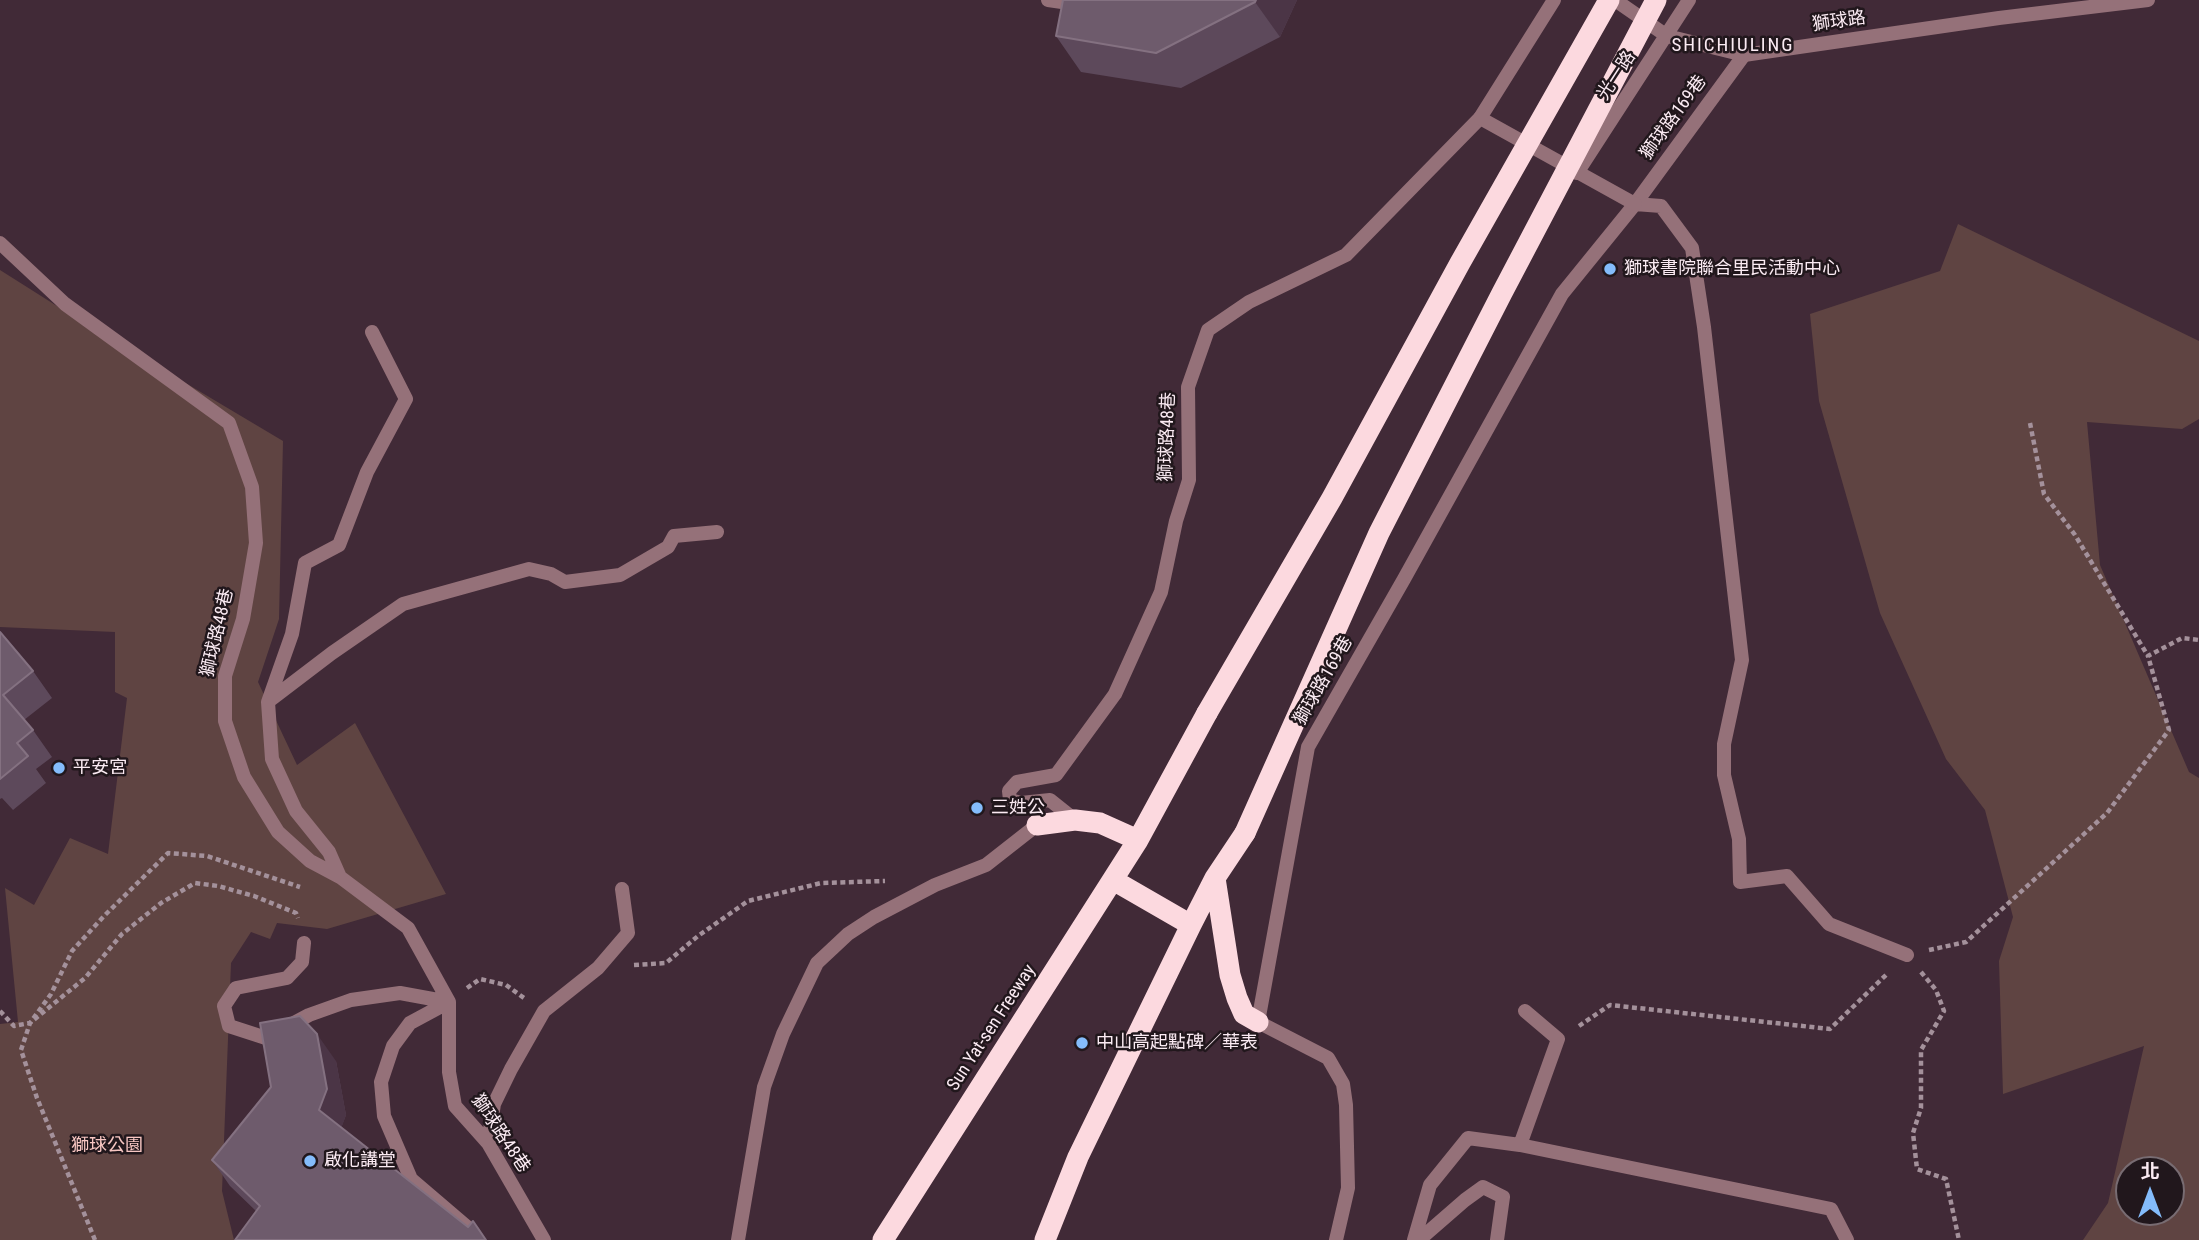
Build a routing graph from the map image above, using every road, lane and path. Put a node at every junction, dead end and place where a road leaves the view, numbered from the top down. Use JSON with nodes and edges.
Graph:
{"nodes":[{"id":1,"x":1048,"y":0,"type":"edge"},
{"id":2,"x":1100,"y":0,"type":"edge"},
{"id":3,"x":1553,"y":0,"type":"edge"},
{"id":4,"x":1609,"y":0,"type":"edge"},
{"id":5,"x":1615,"y":0,"type":"edge"},
{"id":6,"x":1656,"y":0,"type":"edge"},
{"id":7,"x":1689,"y":0,"type":"edge"},
{"id":8,"x":2148,"y":0,"type":"edge"},
{"id":9,"x":1667,"y":36,"type":"junction"},
{"id":10,"x":1744,"y":55,"type":"junction"},
{"id":11,"x":1480,"y":118,"type":"junction"},
{"id":12,"x":1577,"y":173,"type":"junction"},
{"id":13,"x":1635,"y":204,"type":"junction"},
{"id":14,"x":0,"y":243,"type":"edge"},
{"id":15,"x":372,"y":332,"type":"dead end"},
{"id":16,"x":2030,"y":424,"type":"dead end"},
{"id":17,"x":717,"y":532,"type":"dead end"},
{"id":18,"x":2199,"y":640,"type":"edge"},
{"id":19,"x":2148,"y":656,"type":"junction"},
{"id":20,"x":268,"y":702,"type":"junction"},
{"id":21,"x":1075,"y":820,"type":"junction"},
{"id":22,"x":1037,"y":825,"type":"joint"},
{"id":23,"x":1138,"y":840,"type":"junction"},
{"id":24,"x":340,"y":877,"type":"junction"},
{"id":25,"x":1215,"y":878,"type":"junction"},
{"id":26,"x":1112,"y":880,"type":"junction"},
{"id":27,"x":935,"y":885,"type":"junction"},
{"id":28,"x":308,"y":889,"type":"dead end"},
{"id":29,"x":622,"y":889,"type":"dead end"},
{"id":30,"x":1191,"y":925,"type":"junction"},
{"id":31,"x":304,"y":943,"type":"joint"},
{"id":32,"x":1907,"y":955,"type":"junction"},
{"id":33,"x":598,"y":968,"type":"junction"},
{"id":34,"x":449,"y":1002,"type":"junction"},
{"id":35,"x":0,"y":1011,"type":"edge"},
{"id":36,"x":544,"y":1011,"type":"junction"},
{"id":37,"x":1525,"y":1011,"type":"dead end"},
{"id":38,"x":1258,"y":1022,"type":"junction"},
{"id":39,"x":30,"y":1023,"type":"junction"},
{"id":40,"x":1558,"y":1039,"type":"junction"},
{"id":41,"x":488,"y":1143,"type":"junction"},
{"id":42,"x":1520,"y":1145,"type":"junction"},
{"id":43,"x":479,"y":1238,"type":"edge"},
{"id":44,"x":95,"y":1240,"type":"edge"},
{"id":45,"x":544,"y":1240,"type":"edge"},
{"id":46,"x":738,"y":1240,"type":"edge"},
{"id":47,"x":883,"y":1240,"type":"edge"},
{"id":48,"x":1045,"y":1240,"type":"edge"},
{"id":49,"x":1336,"y":1240,"type":"edge"},
{"id":50,"x":1417,"y":1240,"type":"edge"},
{"id":51,"x":1497,"y":1240,"type":"edge"},
{"id":52,"x":1847,"y":1240,"type":"edge"},
{"id":53,"x":1959,"y":1240,"type":"edge"}],
"edges":[{"from":1,"to":2,"type":"street"},
{"from":3,"to":11,"type":"street"},
{"from":4,"to":23,"type":"highway","name":"Sun Yat-sen Freeway","bridge":true},
{"from":5,"to":9,"type":"street"},
{"from":6,"to":25,"type":"highway","bridge":true},
{"from":7,"to":9,"type":"street","name":"光一路"},
{"from":8,"to":10,"type":"street","name":"獅球路"},
{"from":9,"to":10,"type":"street"},
{"from":9,"to":12,"type":"street","name":"光一路"},
{"from":10,"to":13,"type":"street","name":"獅球路169巷"},
{"from":11,"to":12,"type":"street"},
{"from":11,"to":21,"type":"street","name":"獅球路48巷"},
{"from":12,"to":13,"type":"street"},
{"from":13,"to":32,"type":"street"},
{"from":13,"to":38,"type":"street","name":"獅球路169巷"},
{"from":14,"to":24,"type":"street","name":"獅球路48巷"},
{"from":15,"to":20,"type":"street"},
{"from":16,"to":19,"type":"path"},
{"from":17,"to":20,"type":"street"},
{"from":18,"to":19,"type":"path"},
{"from":19,"to":32,"type":"path"},
{"from":20,"to":24,"type":"street"},
{"from":21,"to":22,"type":"highway"},
{"from":21,"to":23,"type":"highway"},
{"from":22,"to":27,"type":"street"},
{"from":23,"to":26,"type":"highway","name":"Sun Yat-sen Freeway"},
{"from":24,"to":34,"type":"street","name":"獅球路48巷"},
{"from":25,"to":30,"type":"highway"},
{"from":25,"to":38,"type":"highway"},
{"from":26,"to":30,"type":"highway"},
{"from":26,"to":47,"type":"highway","name":"Sun Yat-sen Freeway"},
{"from":27,"to":33,"type":"path"},
{"from":27,"to":46,"type":"street"},
{"from":28,"to":39,"type":"path"},
{"from":29,"to":33,"type":"street"},
{"from":30,"to":48,"type":"highway"},
{"from":31,"to":34,"type":"street"},
{"from":31,"to":39,"type":"path"},
{"from":32,"to":40,"type":"path"},
{"from":32,"to":53,"type":"path"},
{"from":33,"to":36,"type":"street"},
{"from":34,"to":36,"type":"path"},
{"from":34,"to":41,"type":"street","name":"獅球路48巷"},
{"from":34,"to":43,"type":"street"},
{"from":35,"to":39,"type":"path"},
{"from":36,"to":41,"type":"street"},
{"from":37,"to":40,"type":"street"},
{"from":38,"to":49,"type":"street"},
{"from":39,"to":44,"type":"path"},
{"from":40,"to":42,"type":"street"},
{"from":41,"to":45,"type":"street","name":"獅球路48巷"},
{"from":42,"to":50,"type":"street"},
{"from":42,"to":52,"type":"street"},
{"from":50,"to":51,"type":"street"}]}
